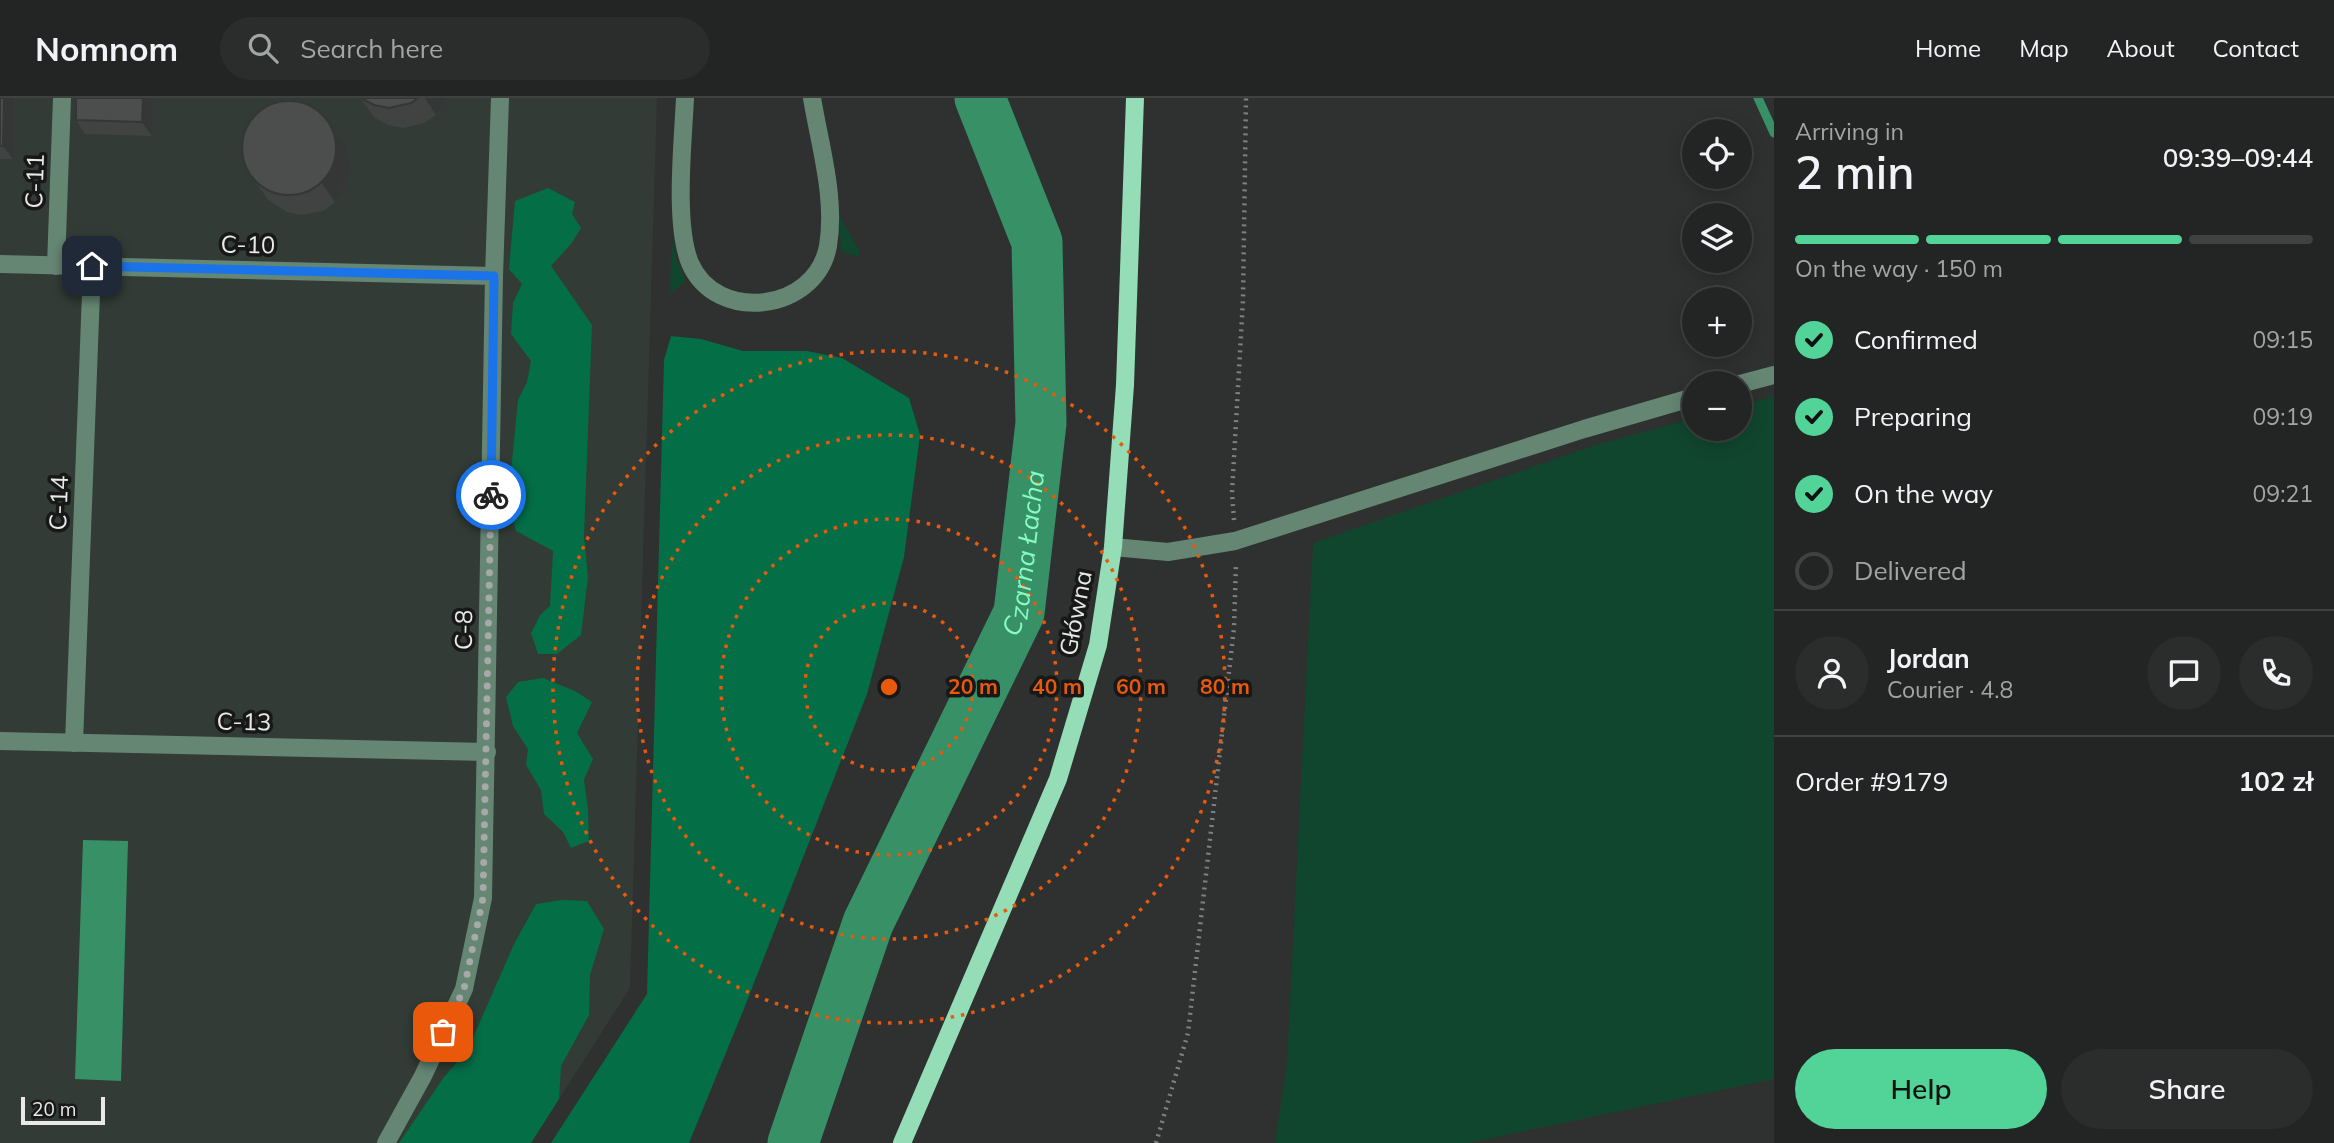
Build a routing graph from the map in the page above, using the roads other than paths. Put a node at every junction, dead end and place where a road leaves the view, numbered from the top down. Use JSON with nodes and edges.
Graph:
{"nodes":[{"id":1,"x":62,"y":98,"type":"edge"},
{"id":2,"x":500,"y":98,"type":"edge"},
{"id":3,"x":685,"y":98,"type":"edge"},
{"id":4,"x":812,"y":98,"type":"edge"},
{"id":5,"x":1135,"y":98,"type":"edge"},
{"id":6,"x":0,"y":264,"type":"edge"},
{"id":7,"x":57,"y":266,"type":"junction"},
{"id":8,"x":92,"y":266,"type":"junction"},
{"id":9,"x":494,"y":276,"type":"junction"},
{"id":10,"x":1774,"y":375,"type":"edge"},
{"id":11,"x":1752,"y":381,"type":"edge"},
{"id":12,"x":1682,"y":400,"type":"edge"},
{"id":13,"x":1114,"y":547,"type":"junction"},
{"id":14,"x":0,"y":741,"type":"edge"},
{"id":15,"x":74,"y":743,"type":"junction"},
{"id":16,"x":487,"y":752,"type":"junction"},
{"id":17,"x":386,"y":1143,"type":"edge"},
{"id":18,"x":902,"y":1143,"type":"edge"}],
"edges":[{"from":1,"to":7,"type":"lane","name":"C-11"},
{"from":2,"to":9,"type":"lane","name":"C-8"},
{"from":3,"to":4,"type":"lane"},
{"from":5,"to":13,"type":"main road","name":"Główna"},
{"from":6,"to":7,"type":"lane","name":"C-10"},
{"from":7,"to":8,"type":"lane","name":"C-10"},
{"from":8,"to":9,"type":"lane","name":"C-10"},
{"from":8,"to":15,"type":"lane","name":"C-14"},
{"from":9,"to":16,"type":"lane","name":"C-8"},
{"from":10,"to":11,"type":"lane"},
{"from":12,"to":13,"type":"lane"},
{"from":13,"to":18,"type":"main road","name":"Główna"},
{"from":14,"to":15,"type":"lane","name":"C-13"},
{"from":15,"to":16,"type":"lane","name":"C-13"},
{"from":16,"to":17,"type":"lane","name":"C-8"}]}
